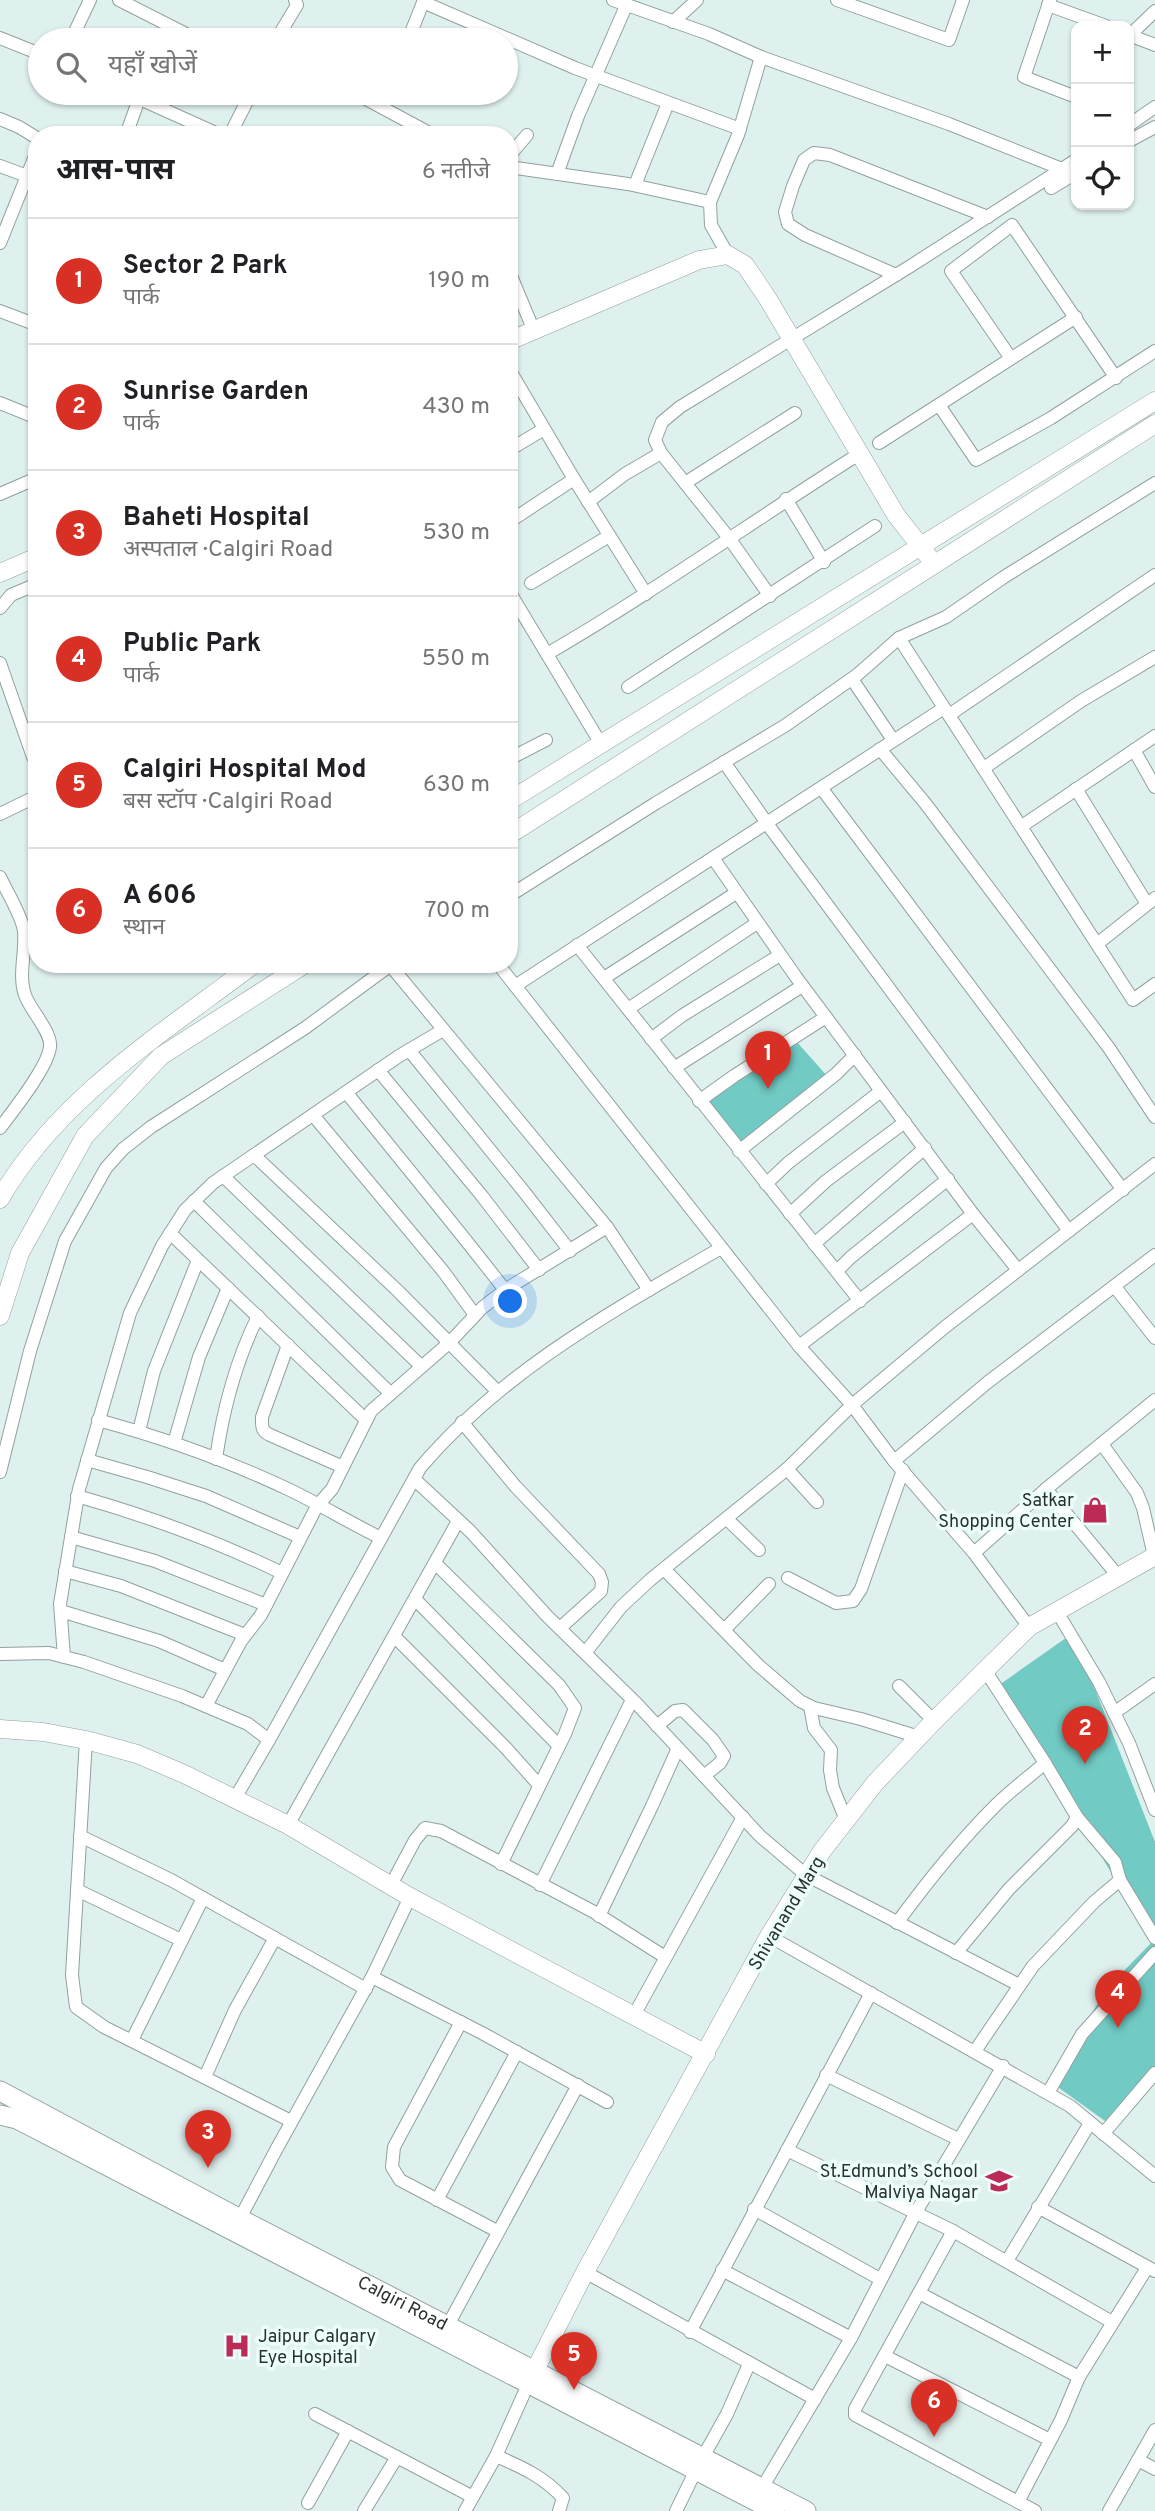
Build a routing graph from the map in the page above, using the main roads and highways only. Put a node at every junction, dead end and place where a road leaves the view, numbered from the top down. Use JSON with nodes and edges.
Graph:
{"nodes":[{"id":1,"x":0,"y":2091,"type":"edge"},
{"id":2,"x":0,"y":2115,"type":"edge"},
{"id":3,"x":237,"y":2225,"type":"junction"},
{"id":4,"x":532,"y":2377,"type":"junction"},
{"id":5,"x":750,"y":2499,"type":"edge"},
{"id":6,"x":775,"y":2511,"type":"edge"},
{"id":7,"x":806,"y":2511,"type":"edge"}],
"edges":[{"from":1,"to":3,"type":"main road","name":"Calgiri Road"},
{"from":2,"to":3,"type":"main road","name":"Calgiri Road"},
{"from":3,"to":4,"type":"main road","name":"Calgiri Road"},
{"from":3,"to":4,"type":"main road","name":"Calgiri Road"},
{"from":4,"to":5,"type":"main road","name":"Calgiri Road"},
{"from":5,"to":6,"type":"main road","name":"Calgiri Road"},
{"from":5,"to":7,"type":"main road","name":"Calgiri Road"}]}
